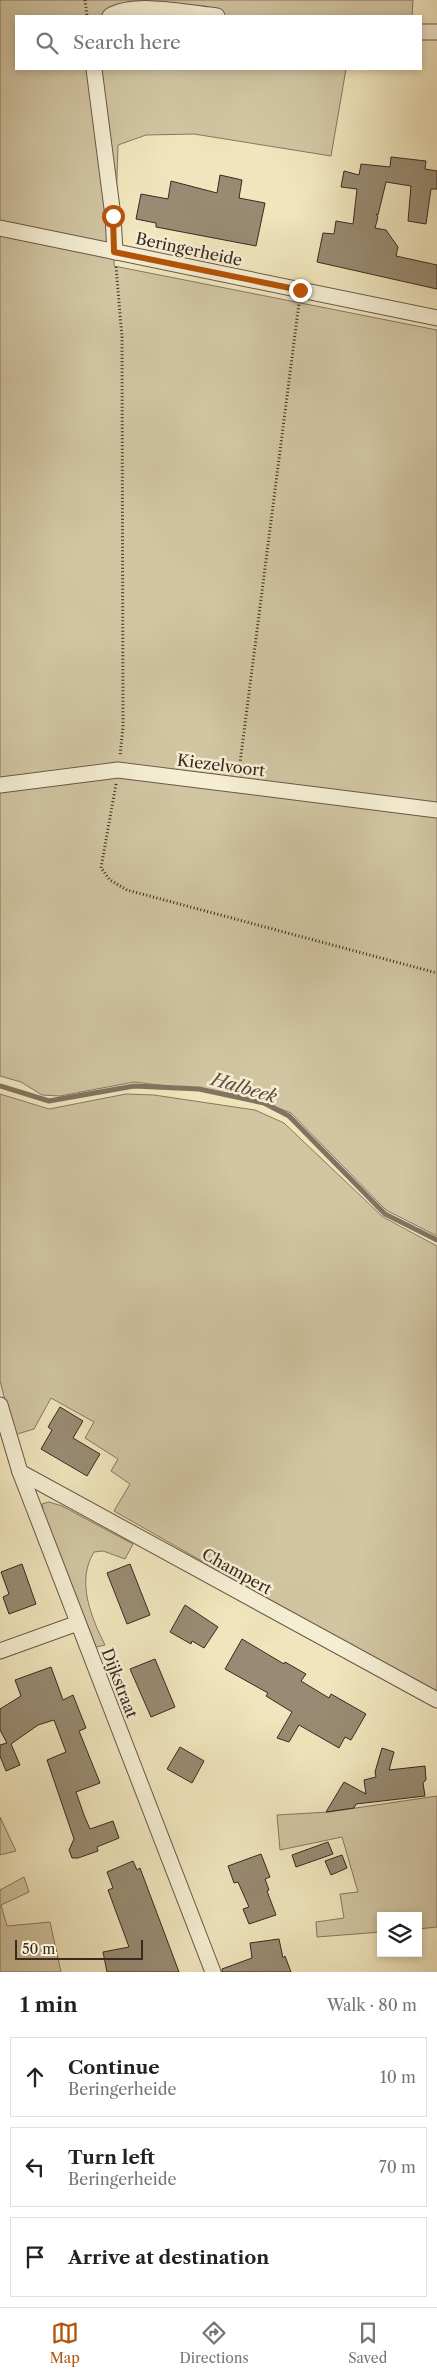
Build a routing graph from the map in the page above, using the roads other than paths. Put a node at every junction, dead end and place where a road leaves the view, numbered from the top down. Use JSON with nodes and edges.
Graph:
{"nodes":[{"id":1,"x":112,"y":15,"type":"edge"},
{"id":2,"x":207,"y":15,"type":"edge"},
{"id":3,"x":422,"y":32,"type":"edge"},
{"id":4,"x":437,"y":32,"type":"edge"},
{"id":5,"x":94,"y":70,"type":"edge"},
{"id":6,"x":0,"y":228,"type":"edge"},
{"id":7,"x":114,"y":252,"type":"junction"},
{"id":8,"x":437,"y":318,"type":"edge"},
{"id":9,"x":0,"y":785,"type":"edge"},
{"id":10,"x":437,"y":810,"type":"edge"},
{"id":11,"x":0,"y":1405,"type":"edge"},
{"id":12,"x":20,"y":1472,"type":"junction"},
{"id":13,"x":78,"y":1623,"type":"junction"},
{"id":14,"x":0,"y":1651,"type":"edge"},
{"id":15,"x":437,"y":1700,"type":"edge"},
{"id":16,"x":213,"y":1972,"type":"edge"}],
"edges":[{"from":1,"to":2,"type":"street"},
{"from":3,"to":4,"type":"street"},
{"from":5,"to":7,"type":"street","name":"Beringerheide"},
{"from":6,"to":7,"type":"street"},
{"from":7,"to":8,"type":"street","name":"Beringerheide"},
{"from":9,"to":10,"type":"street","name":"Kiezelvoort"},
{"from":11,"to":12,"type":"street","name":"Dijkstraat"},
{"from":12,"to":13,"type":"street","name":"Dijkstraat"},
{"from":12,"to":15,"type":"street","name":"Champert"},
{"from":13,"to":14,"type":"street"},
{"from":13,"to":16,"type":"street","name":"Dijkstraat"}]}
